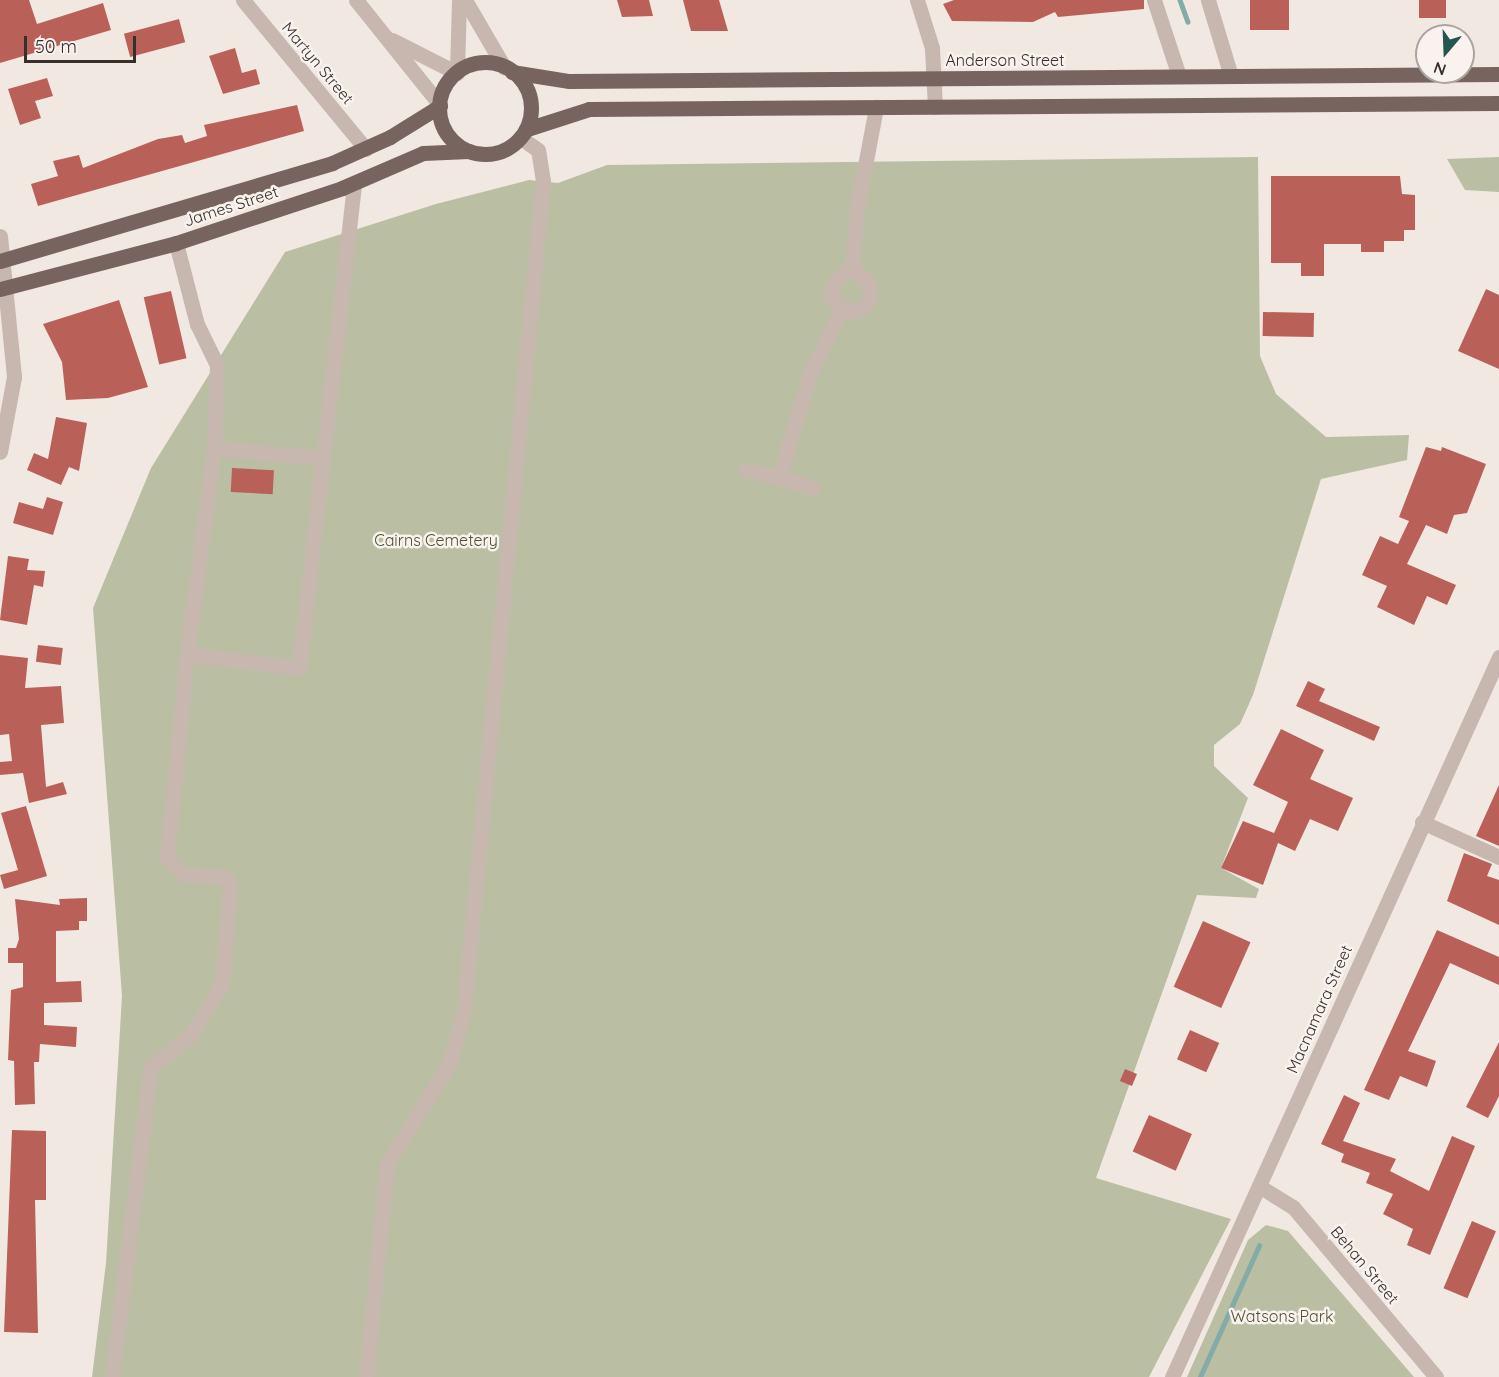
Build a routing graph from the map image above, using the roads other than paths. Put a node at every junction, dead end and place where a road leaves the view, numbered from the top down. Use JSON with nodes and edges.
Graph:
{"nodes":[{"id":1,"x":243,"y":0,"type":"edge"},
{"id":2,"x":356,"y":0,"type":"edge"},
{"id":3,"x":459,"y":0,"type":"edge"},
{"id":4,"x":465,"y":0,"type":"edge"},
{"id":5,"x":917,"y":0,"type":"edge"},
{"id":6,"x":1154,"y":0,"type":"edge"},
{"id":7,"x":1208,"y":0,"type":"edge"},
{"id":8,"x":385,"y":35,"type":"junction"},
{"id":9,"x":508,"y":69,"type":"junction"},
{"id":10,"x":457,"y":73,"type":"junction"},
{"id":11,"x":1499,"y":74,"type":"edge"},
{"id":12,"x":1179,"y":76,"type":"junction"},
{"id":13,"x":1231,"y":76,"type":"junction"},
{"id":14,"x":934,"y":78,"type":"junction"},
{"id":15,"x":1499,"y":103,"type":"edge"},
{"id":16,"x":440,"y":105,"type":"junction"},
{"id":17,"x":876,"y":107,"type":"junction"},
{"id":18,"x":935,"y":107,"type":"junction"},
{"id":19,"x":524,"y":133,"type":"junction"},
{"id":20,"x":366,"y":149,"type":"junction"},
{"id":21,"x":469,"y":151,"type":"junction"},
{"id":22,"x":354,"y":183,"type":"junction"},
{"id":23,"x":0,"y":236,"type":"edge"},
{"id":24,"x":176,"y":243,"type":"junction"},
{"id":25,"x":2,"y":260,"type":"edge"},
{"id":26,"x":852,"y":266,"type":"junction"},
{"id":27,"x":3,"y":288,"type":"edge"},
{"id":28,"x":842,"y":308,"type":"junction"},
{"id":29,"x":213,"y":448,"type":"junction"},
{"id":30,"x":0,"y":452,"type":"edge"},
{"id":31,"x":320,"y":458,"type":"junction"},
{"id":32,"x":745,"y":470,"type":"dead end"},
{"id":33,"x":779,"y":477,"type":"junction"},
{"id":34,"x":813,"y":488,"type":"dead end"},
{"id":35,"x":187,"y":654,"type":"junction"},
{"id":36,"x":1499,"y":657,"type":"edge"},
{"id":37,"x":1422,"y":822,"type":"junction"},
{"id":38,"x":1499,"y":857,"type":"edge"},
{"id":39,"x":1259,"y":1186,"type":"junction"},
{"id":40,"x":112,"y":1377,"type":"edge"},
{"id":41,"x":366,"y":1377,"type":"edge"},
{"id":42,"x":1172,"y":1377,"type":"edge"},
{"id":43,"x":1436,"y":1377,"type":"edge"}],
"edges":[{"from":1,"to":20,"type":"street","name":"Martyn Street"},
{"from":2,"to":8,"type":"street"},
{"from":3,"to":10,"type":"street"},
{"from":4,"to":9,"type":"street"},
{"from":5,"to":14,"type":"street"},
{"from":6,"to":12,"type":"street"},
{"from":7,"to":13,"type":"street"},
{"from":8,"to":10,"type":"street"},
{"from":8,"to":16,"type":"street"},
{"from":9,"to":10,"type":"main road"},
{"from":9,"to":14,"type":"main road","name":"Anderson Street"},
{"from":9,"to":19,"type":"main road"},
{"from":10,"to":16,"type":"main road"},
{"from":11,"to":13,"type":"main road","name":"Anderson Street"},
{"from":12,"to":13,"type":"main road","name":"Anderson Street"},
{"from":12,"to":14,"type":"main road","name":"Anderson Street"},
{"from":14,"to":18,"type":"street"},
{"from":15,"to":18,"type":"main road"},
{"from":16,"to":20,"type":"main road","name":"James Street"},
{"from":16,"to":21,"type":"main road"},
{"from":17,"to":18,"type":"main road"},
{"from":17,"to":19,"type":"main road"},
{"from":17,"to":26,"type":"street"},
{"from":19,"to":21,"type":"main road"},
{"from":19,"to":41,"type":"street"},
{"from":20,"to":25,"type":"main road","name":"James Street"},
{"from":21,"to":22,"type":"main road","name":"James Street"},
{"from":22,"to":24,"type":"main road","name":"James Street"},
{"from":22,"to":31,"type":"street"},
{"from":23,"to":25,"type":"street"},
{"from":24,"to":27,"type":"main road","name":"James Street"},
{"from":24,"to":29,"type":"street"},
{"from":25,"to":27,"type":"street"},
{"from":26,"to":28,"type":"street"},
{"from":26,"to":28,"type":"street"},
{"from":27,"to":30,"type":"street"},
{"from":28,"to":33,"type":"street"},
{"from":29,"to":31,"type":"street"},
{"from":29,"to":35,"type":"street"},
{"from":31,"to":35,"type":"street"},
{"from":32,"to":33,"type":"street"},
{"from":33,"to":34,"type":"street"},
{"from":35,"to":40,"type":"street"},
{"from":36,"to":37,"type":"street","name":"Macnamara Street"},
{"from":37,"to":38,"type":"street"},
{"from":37,"to":39,"type":"street","name":"Macnamara Street"},
{"from":39,"to":42,"type":"street","name":"Macnamara Street"},
{"from":39,"to":43,"type":"street","name":"Behan Street"}]}
